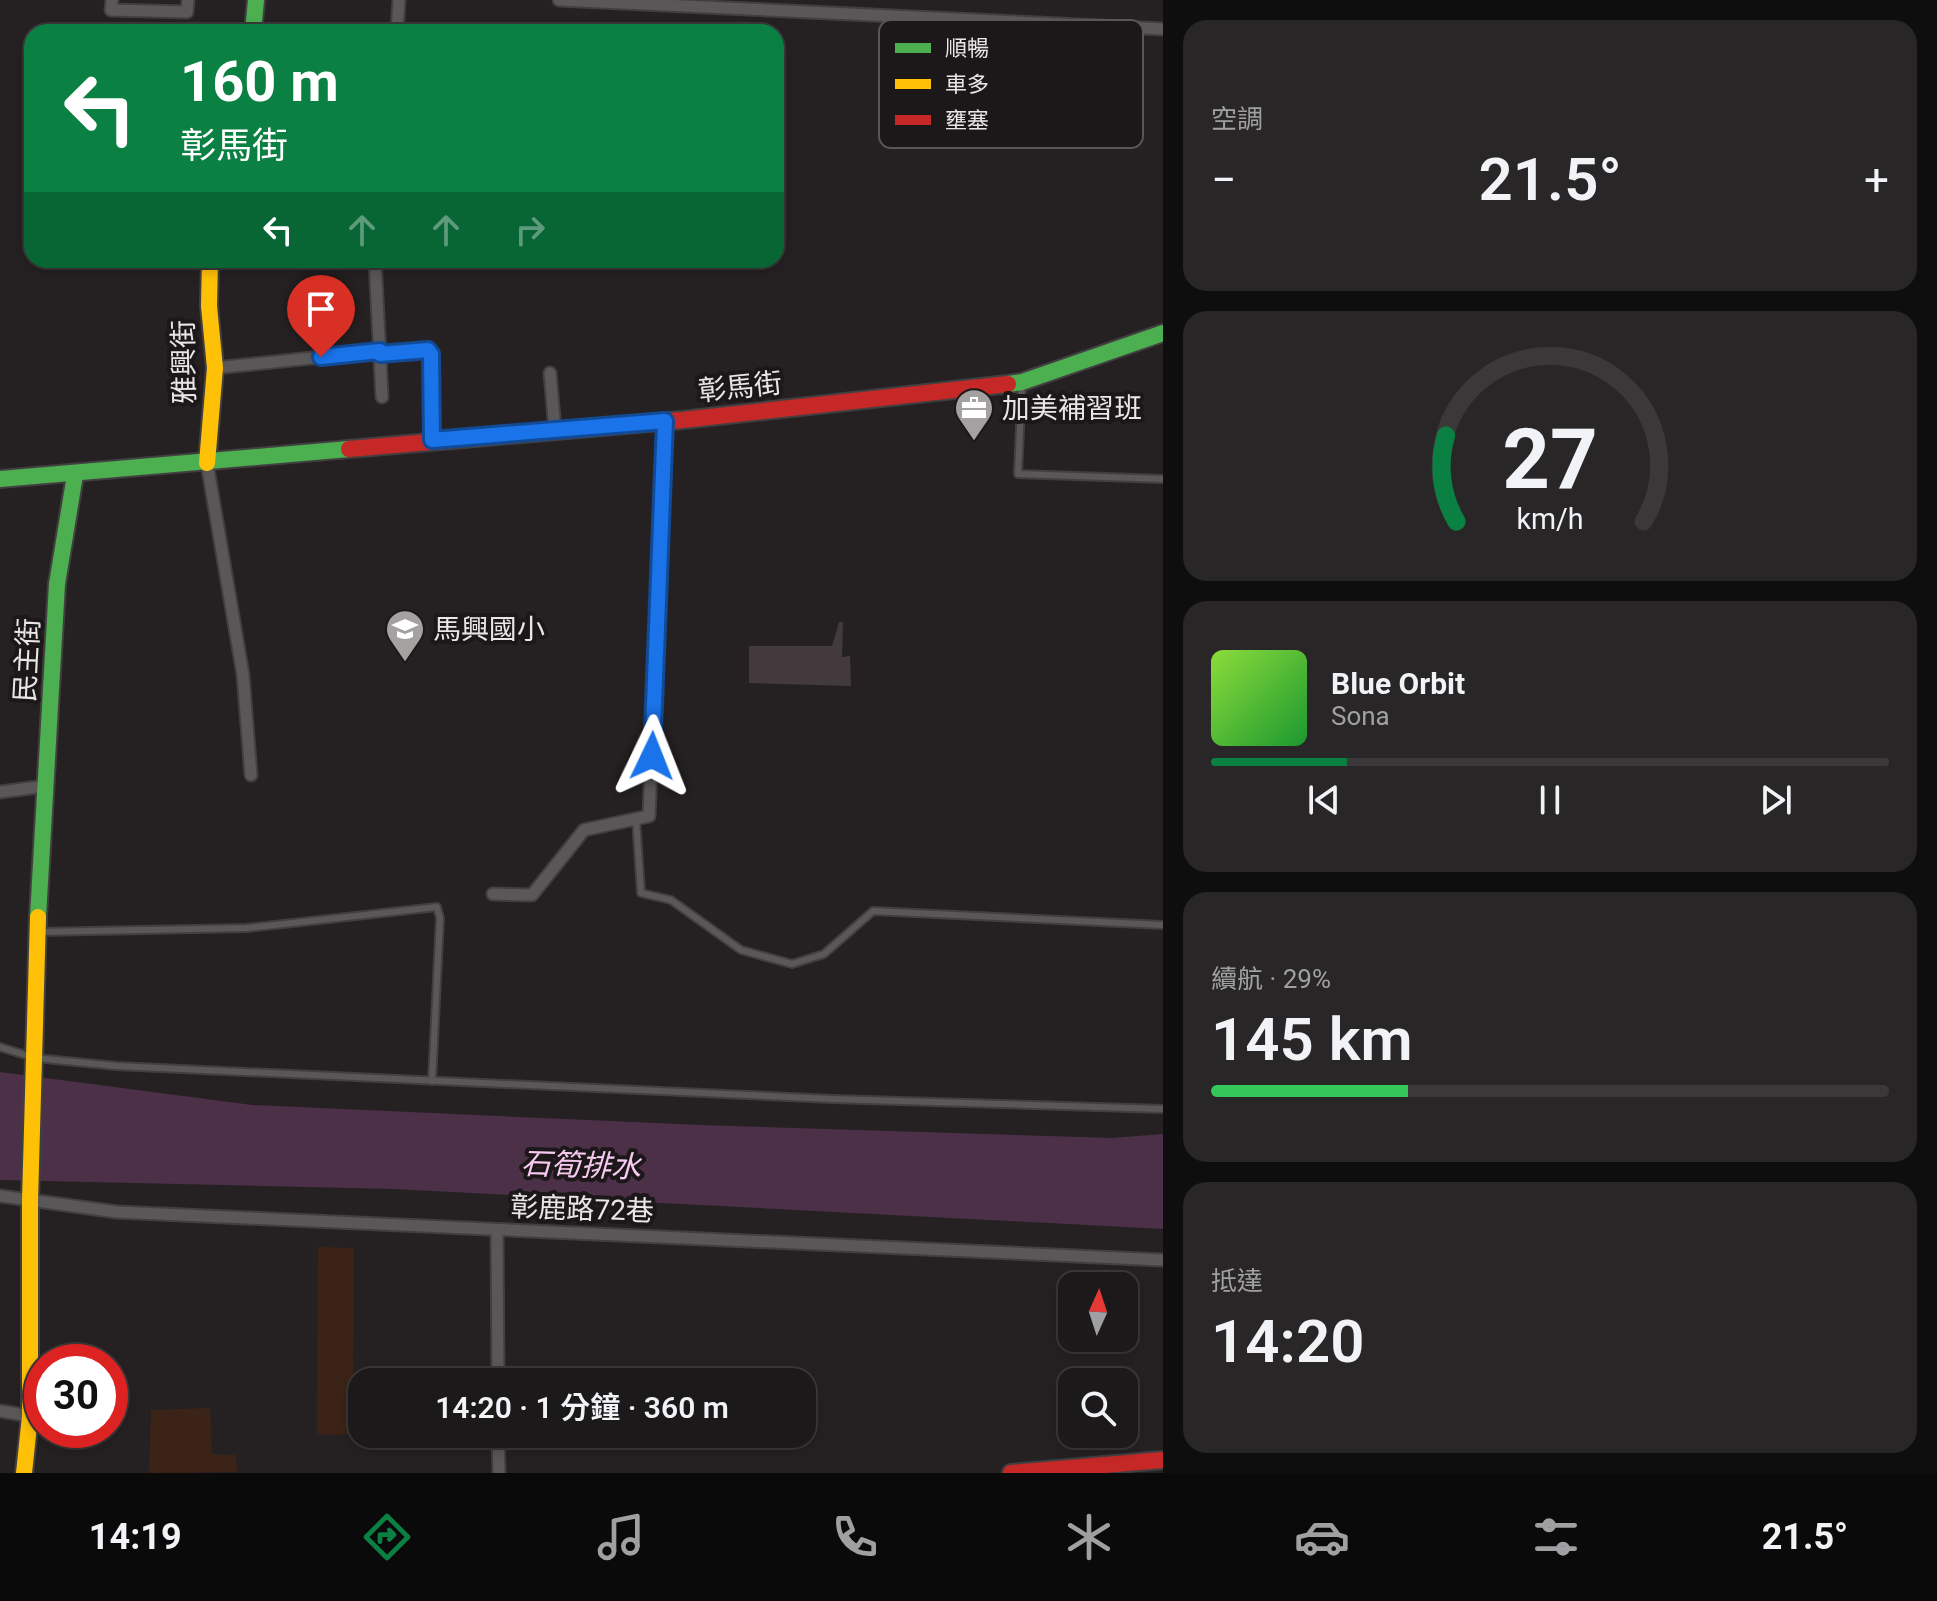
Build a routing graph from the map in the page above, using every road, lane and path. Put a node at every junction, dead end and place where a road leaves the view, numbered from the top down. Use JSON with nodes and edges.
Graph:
{"nodes":[{"id":1,"x":112,"y":0,"type":"edge"},
{"id":2,"x":188,"y":0,"type":"edge"},
{"id":3,"x":256,"y":0,"type":"edge"},
{"id":4,"x":399,"y":0,"type":"edge"},
{"id":5,"x":559,"y":0,"type":"edge"},
{"id":6,"x":976,"y":20,"type":"edge"},
{"id":7,"x":254,"y":24,"type":"edge"},
{"id":8,"x":398,"y":24,"type":"edge"},
{"id":9,"x":1143,"y":28,"type":"edge"},
{"id":10,"x":1163,"y":29,"type":"edge"},
{"id":11,"x":210,"y":268,"type":"edge"},
{"id":12,"x":375,"y":268,"type":"edge"},
{"id":13,"x":1163,"y":333,"type":"edge"},
{"id":14,"x":380,"y":352,"type":"junction"},
{"id":15,"x":215,"y":368,"type":"junction"},
{"id":16,"x":550,"y":373,"type":"dead end"},
{"id":17,"x":1022,"y":382,"type":"junction"},
{"id":18,"x":382,"y":397,"type":"dead end"},
{"id":19,"x":665,"y":421,"type":"junction"},
{"id":20,"x":555,"y":430,"type":"junction"},
{"id":21,"x":432,"y":440,"type":"junction"},
{"id":22,"x":207,"y":463,"type":"junction"},
{"id":23,"x":75,"y":475,"type":"junction"},
{"id":24,"x":0,"y":479,"type":"edge"},
{"id":25,"x":1163,"y":479,"type":"edge"},
{"id":26,"x":251,"y":775,"type":"dead end"},
{"id":27,"x":46,"y":786,"type":"junction"},
{"id":28,"x":0,"y":792,"type":"edge"},
{"id":29,"x":636,"y":819,"type":"junction"},
{"id":30,"x":493,"y":894,"type":"dead end"},
{"id":31,"x":1163,"y":925,"type":"edge"},
{"id":32,"x":37,"y":932,"type":"junction"},
{"id":33,"x":0,"y":1047,"type":"edge"},
{"id":34,"x":35,"y":1058,"type":"junction"},
{"id":35,"x":432,"y":1081,"type":"junction"},
{"id":36,"x":1163,"y":1109,"type":"edge"},
{"id":37,"x":0,"y":1196,"type":"edge"},
{"id":38,"x":30,"y":1201,"type":"junction"},
{"id":39,"x":497,"y":1230,"type":"junction"},
{"id":40,"x":1163,"y":1260,"type":"edge"},
{"id":41,"x":30,"y":1344,"type":"edge"},
{"id":42,"x":498,"y":1368,"type":"edge"},
{"id":43,"x":0,"y":1411,"type":"edge"},
{"id":44,"x":24,"y":1415,"type":"edge"},
{"id":45,"x":27,"y":1448,"type":"edge"},
{"id":46,"x":498,"y":1448,"type":"edge"},
{"id":47,"x":1163,"y":1460,"type":"edge"},
{"id":48,"x":24,"y":1473,"type":"edge"},
{"id":49,"x":499,"y":1473,"type":"edge"},
{"id":50,"x":1011,"y":1473,"type":"edge"}],
"edges":[{"from":1,"to":2,"type":"street"},
{"from":3,"to":7,"type":"street"},
{"from":4,"to":8,"type":"street"},
{"from":5,"to":6,"type":"street"},
{"from":9,"to":10,"type":"street"},
{"from":11,"to":15,"type":"street","name":"雅興街"},
{"from":12,"to":14,"type":"street"},
{"from":13,"to":17,"type":"street","name":"彰馬街"},
{"from":14,"to":15,"type":"street"},
{"from":14,"to":18,"type":"street"},
{"from":14,"to":21,"type":"street"},
{"from":15,"to":22,"type":"street","name":"雅興街"},
{"from":16,"to":20,"type":"street"},
{"from":17,"to":19,"type":"street","name":"彰馬街"},
{"from":17,"to":25,"type":"lane"},
{"from":19,"to":20,"type":"street","name":"彰馬街"},
{"from":19,"to":29,"type":"street"},
{"from":20,"to":21,"type":"street","name":"彰馬街"},
{"from":21,"to":22,"type":"street","name":"彰馬街"},
{"from":22,"to":23,"type":"street","name":"彰馬街"},
{"from":22,"to":26,"type":"street"},
{"from":23,"to":24,"type":"street","name":"彰馬街"},
{"from":23,"to":27,"type":"street","name":"民主街"},
{"from":27,"to":28,"type":"street"},
{"from":27,"to":32,"type":"street","name":"民主街"},
{"from":29,"to":30,"type":"street"},
{"from":29,"to":31,"type":"lane"},
{"from":32,"to":34,"type":"street","name":"民主街"},
{"from":32,"to":35,"type":"lane"},
{"from":33,"to":34,"type":"lane"},
{"from":34,"to":35,"type":"lane"},
{"from":34,"to":38,"type":"street","name":"民主街"},
{"from":35,"to":36,"type":"lane"},
{"from":37,"to":38,"type":"street","name":"彰鹿路72巷"},
{"from":38,"to":39,"type":"street","name":"彰鹿路72巷"},
{"from":38,"to":41,"type":"street","name":"民主街"},
{"from":39,"to":40,"type":"street","name":"彰鹿路72巷"},
{"from":39,"to":42,"type":"street"},
{"from":43,"to":44,"type":"street"},
{"from":45,"to":48,"type":"street","name":"民主街"},
{"from":46,"to":49,"type":"street"},
{"from":47,"to":50,"type":"street"}]}
